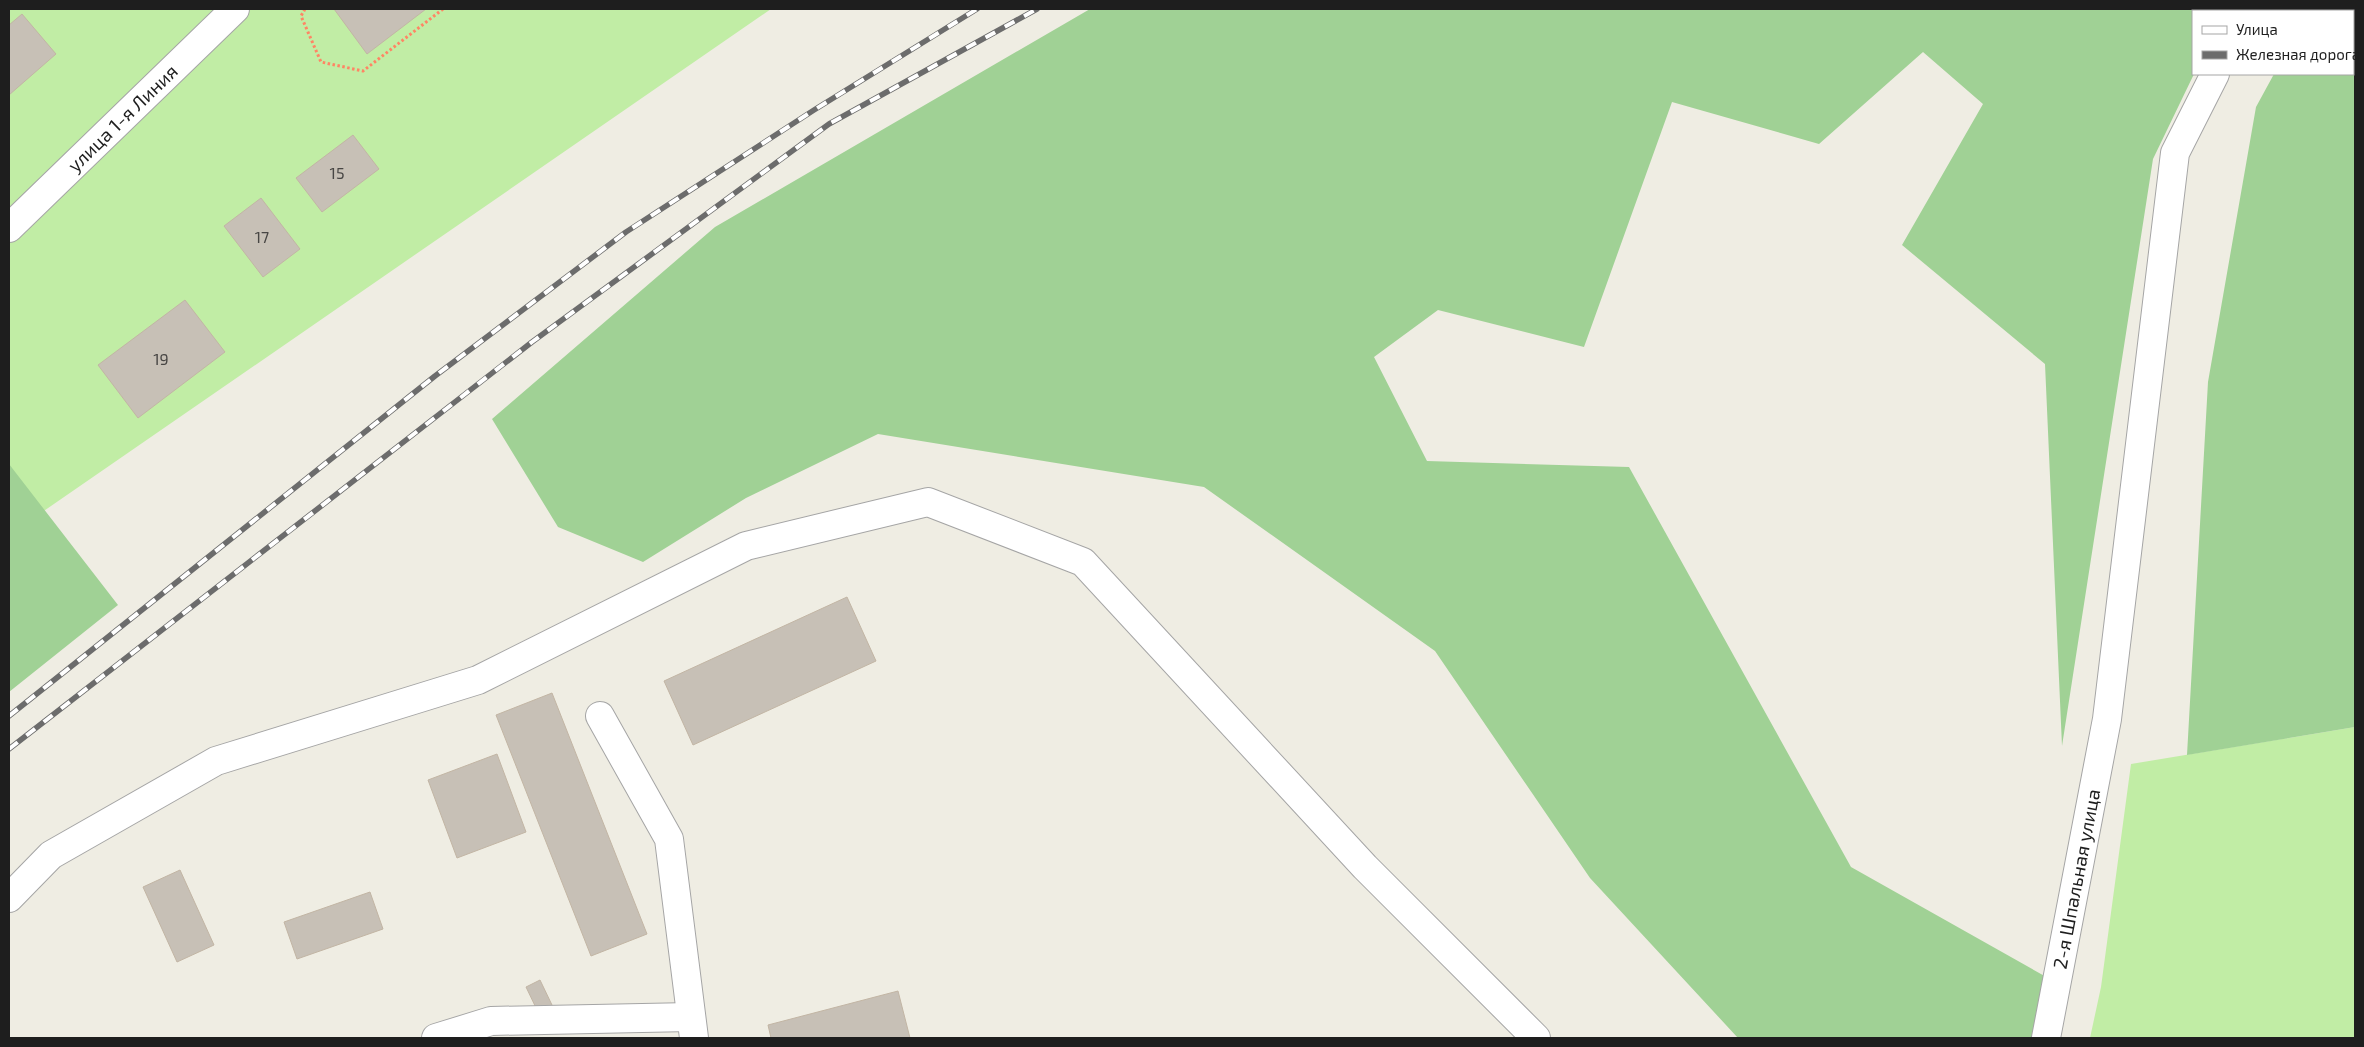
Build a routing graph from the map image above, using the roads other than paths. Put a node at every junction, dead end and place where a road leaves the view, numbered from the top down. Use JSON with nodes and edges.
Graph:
{"nodes":[{"id":1,"x":234,"y":9,"type":"edge"},
{"id":2,"x":2214,"y":75,"type":"edge"},
{"id":3,"x":9,"y":228,"type":"edge"},
{"id":4,"x":600,"y":716,"type":"dead end"},
{"id":5,"x":9,"y":898,"type":"edge"},
{"id":6,"x":692,"y":1028,"type":"edge"},
{"id":7,"x":436,"y":1038,"type":"edge"},
{"id":8,"x":1536,"y":1038,"type":"edge"},
{"id":9,"x":2046,"y":1038,"type":"edge"}],
"edges":[{"from":1,"to":3,"type":"street","name":"улица 1-я Линия"},
{"from":2,"to":9,"type":"street","name":"2-я Шпальная улица"},
{"from":4,"to":6,"type":"street"},
{"from":5,"to":8,"type":"street"},
{"from":6,"to":7,"type":"street"}]}
